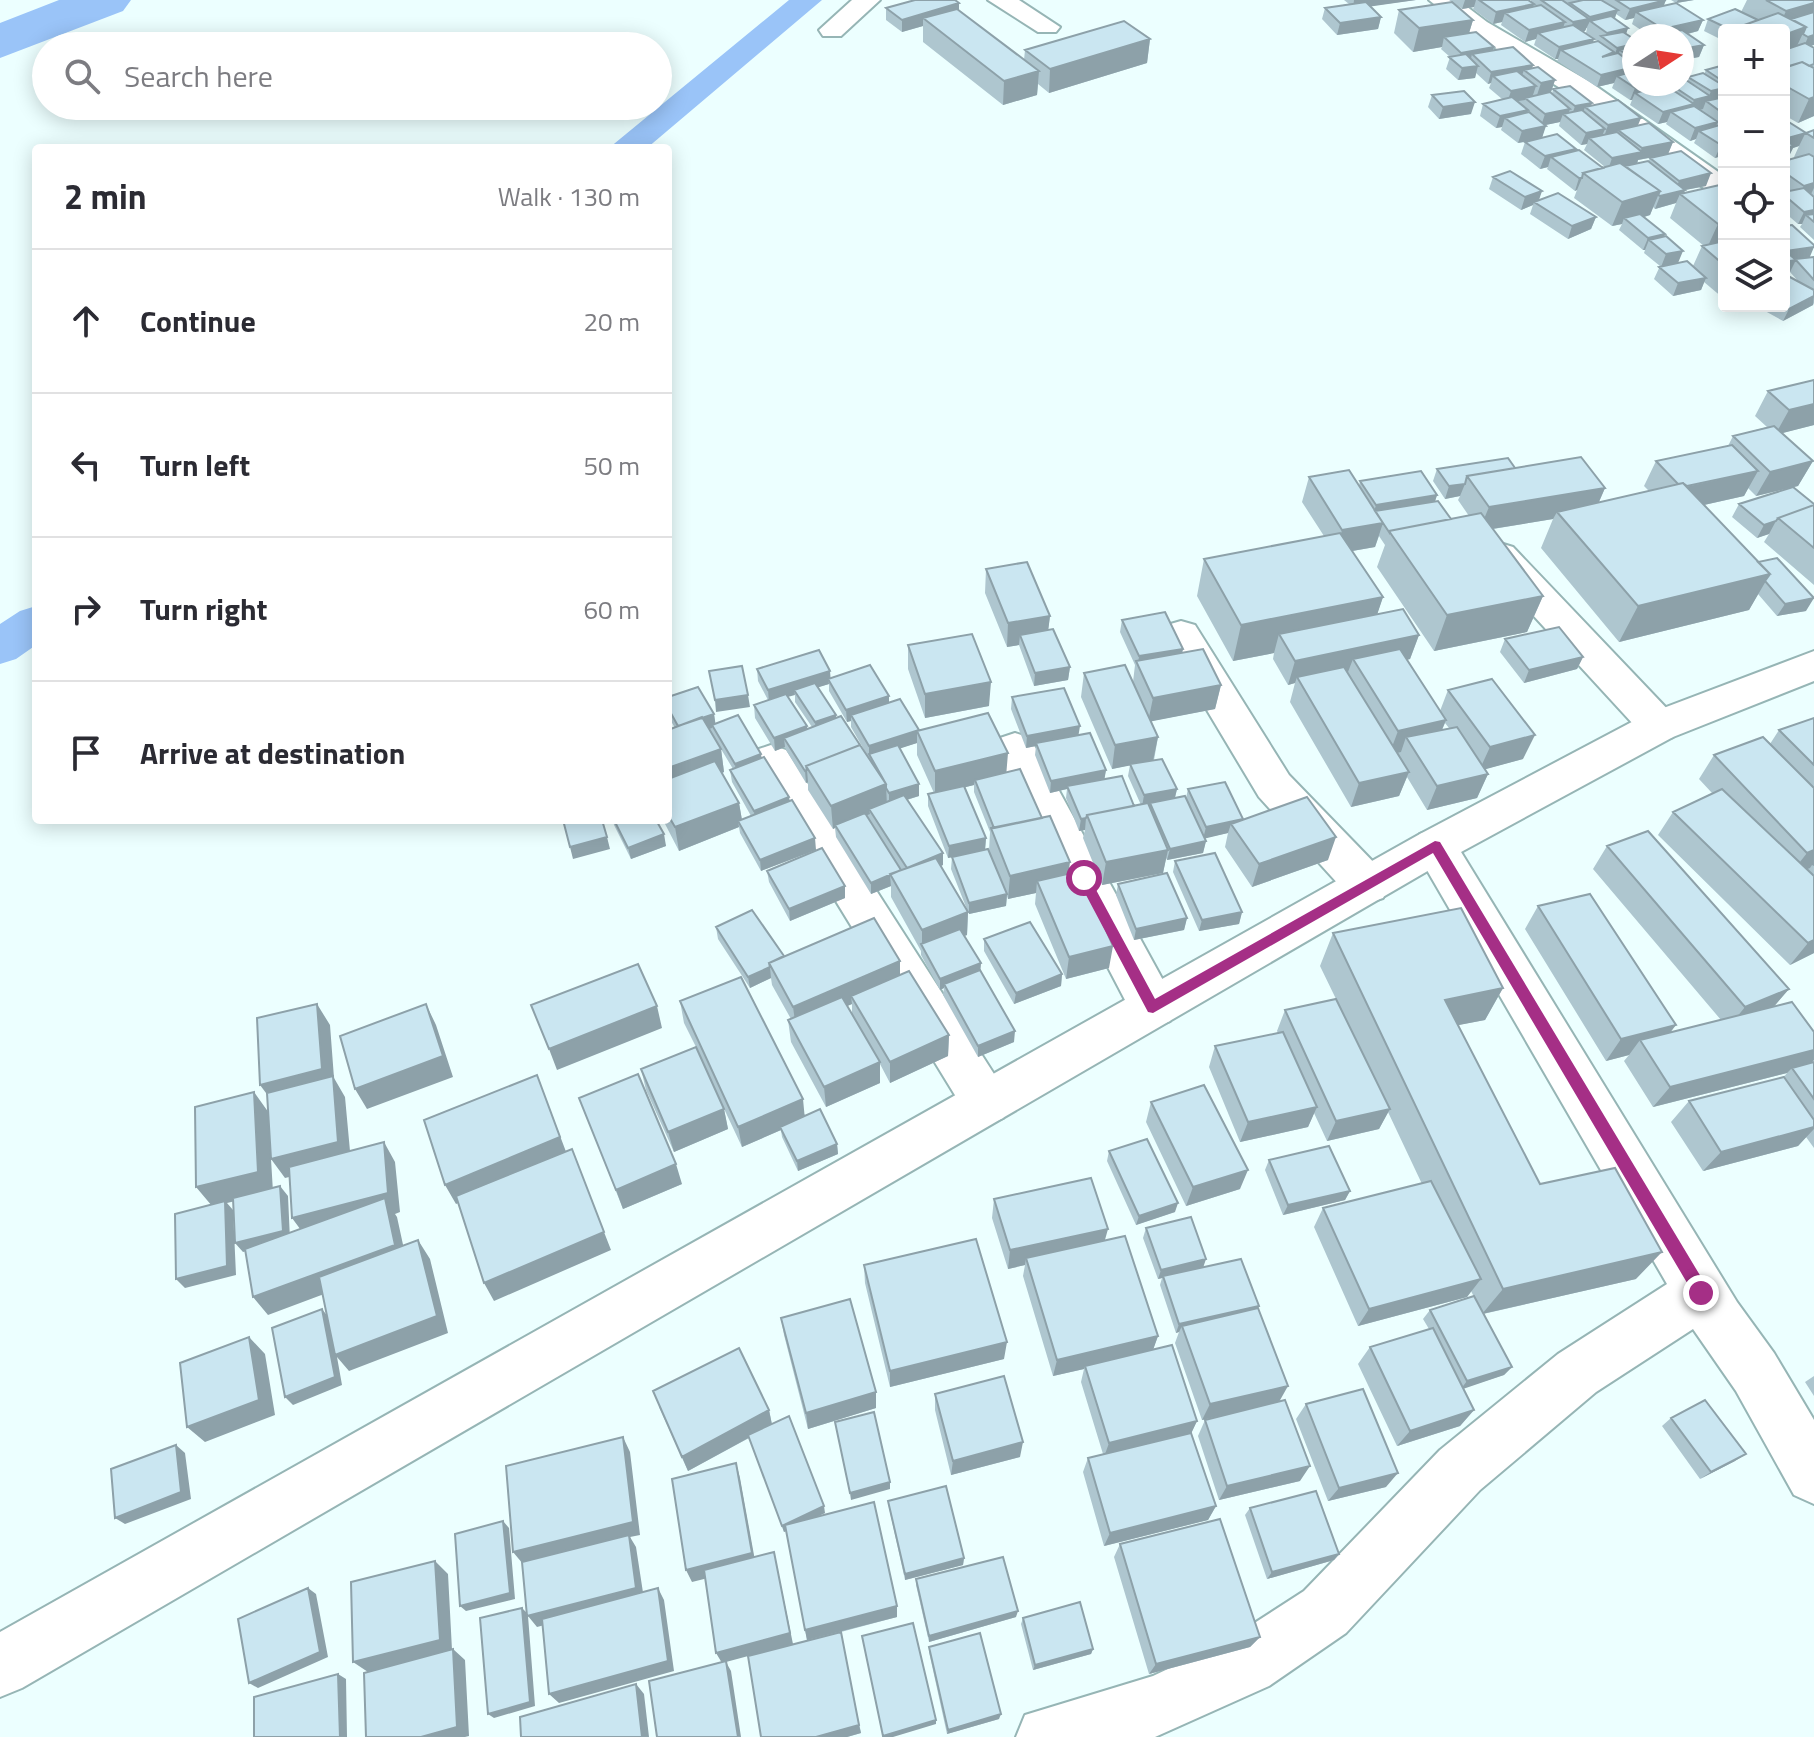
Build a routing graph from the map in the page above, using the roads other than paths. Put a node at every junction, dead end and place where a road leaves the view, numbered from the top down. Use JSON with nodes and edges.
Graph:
{"nodes":[{"id":1,"x":867,"y":0,"type":"edge"},
{"id":2,"x":1001,"y":0,"type":"edge"},
{"id":3,"x":1442,"y":0,"type":"edge"},
{"id":4,"x":1047,"y":27,"type":"dead end"},
{"id":5,"x":832,"y":30,"type":"dead end"},
{"id":6,"x":1718,"y":185,"type":"edge"},
{"id":7,"x":1485,"y":540,"type":"edge"},
{"id":8,"x":1181,"y":635,"type":"dead end"},
{"id":9,"x":1814,"y":665,"type":"edge"},
{"id":10,"x":1659,"y":726,"type":"junction"},
{"id":11,"x":1015,"y":749,"type":"dead end"},
{"id":12,"x":771,"y":761,"type":"edge"},
{"id":13,"x":1435,"y":846,"type":"junction"},
{"id":14,"x":1367,"y":885,"type":"junction"},
{"id":15,"x":1153,"y":1007,"type":"junction"},
{"id":16,"x":986,"y":1103,"type":"junction"},
{"id":17,"x":1710,"y":1307,"type":"junction"},
{"id":18,"x":1814,"y":1475,"type":"edge"},
{"id":19,"x":0,"y":1666,"type":"edge"},
{"id":20,"x":1047,"y":1737,"type":"edge"}],
"edges":[{"from":1,"to":5,"type":"street"},
{"from":2,"to":4,"type":"street"},
{"from":3,"to":6,"type":"street"},
{"from":7,"to":10,"type":"street"},
{"from":8,"to":14,"type":"street"},
{"from":9,"to":10,"type":"street"},
{"from":10,"to":13,"type":"street"},
{"from":11,"to":15,"type":"street"},
{"from":12,"to":16,"type":"street"},
{"from":13,"to":14,"type":"street"},
{"from":13,"to":17,"type":"street"},
{"from":14,"to":15,"type":"street"},
{"from":15,"to":16,"type":"street"},
{"from":16,"to":19,"type":"street"},
{"from":17,"to":18,"type":"street"},
{"from":17,"to":20,"type":"street"}]}
